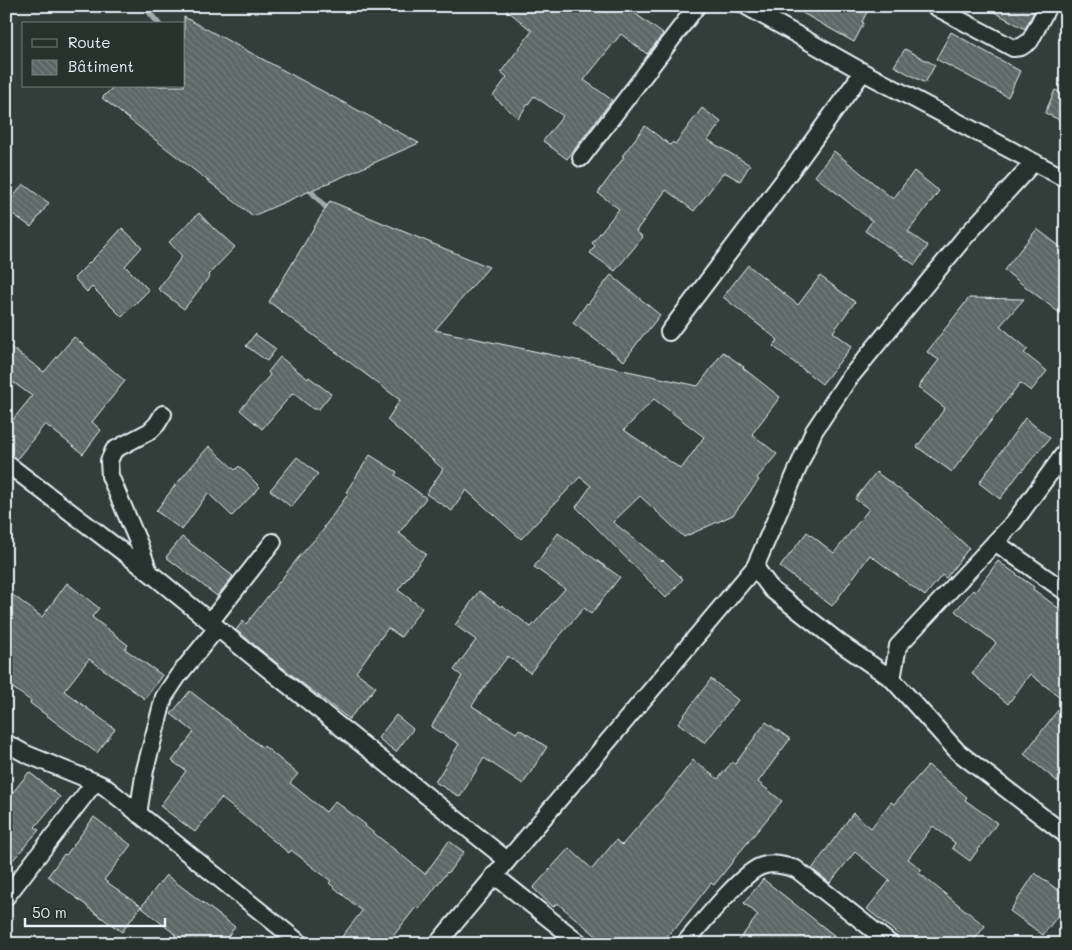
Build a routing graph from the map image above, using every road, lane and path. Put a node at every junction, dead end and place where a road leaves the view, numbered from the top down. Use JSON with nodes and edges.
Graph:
{"nodes":[{"id":1,"x":697,"y":6,"type":"edge"},
{"id":2,"x":746,"y":6,"type":"edge"},
{"id":3,"x":934,"y":6,"type":"edge"},
{"id":4,"x":1048,"y":6,"type":"edge"},
{"id":5,"x":863,"y":72,"type":"junction"},
{"id":6,"x":581,"y":158,"type":"dead end"},
{"id":7,"x":1034,"y":162,"type":"junction"},
{"id":8,"x":1066,"y":178,"type":"edge"},
{"id":9,"x":669,"y":332,"type":"dead end"},
{"id":10,"x":163,"y":414,"type":"dead end"},
{"id":11,"x":1066,"y":451,"type":"edge"},
{"id":12,"x":6,"y":463,"type":"edge"},
{"id":13,"x":273,"y":542,"type":"dead end"},
{"id":14,"x":995,"y":542,"type":"junction"},
{"id":15,"x":755,"y":567,"type":"junction"},
{"id":16,"x":149,"y":572,"type":"junction"},
{"id":17,"x":1066,"y":592,"type":"edge"},
{"id":18,"x":213,"y":625,"type":"junction"},
{"id":19,"x":892,"y":679,"type":"junction"},
{"id":20,"x":6,"y":743,"type":"edge"},
{"id":21,"x":95,"y":782,"type":"junction"},
{"id":22,"x":138,"y":814,"type":"junction"},
{"id":23,"x":1066,"y":836,"type":"edge"},
{"id":24,"x":507,"y":860,"type":"junction"},
{"id":25,"x":494,"y":875,"type":"junction"},
{"id":26,"x":6,"y":897,"type":"edge"},
{"id":27,"x":302,"y":944,"type":"edge"},
{"id":28,"x":437,"y":944,"type":"edge"},
{"id":29,"x":581,"y":944,"type":"edge"},
{"id":30,"x":684,"y":944,"type":"edge"},
{"id":31,"x":892,"y":944,"type":"edge"}],
"edges":[{"from":1,"to":6,"type":"street"},
{"from":2,"to":5,"type":"street"},
{"from":3,"to":4,"type":"street"},
{"from":5,"to":7,"type":"street"},
{"from":5,"to":9,"type":"street"},
{"from":7,"to":8,"type":"street"},
{"from":7,"to":15,"type":"street"},
{"from":10,"to":16,"type":"street"},
{"from":11,"to":14,"type":"street"},
{"from":12,"to":16,"type":"street"},
{"from":13,"to":18,"type":"street"},
{"from":14,"to":17,"type":"street"},
{"from":14,"to":19,"type":"street"},
{"from":15,"to":19,"type":"street"},
{"from":15,"to":24,"type":"street"},
{"from":16,"to":18,"type":"street"},
{"from":18,"to":22,"type":"street"},
{"from":18,"to":24,"type":"street"},
{"from":19,"to":23,"type":"street"},
{"from":20,"to":21,"type":"street"},
{"from":21,"to":22,"type":"street"},
{"from":21,"to":26,"type":"street"},
{"from":22,"to":27,"type":"street"},
{"from":24,"to":25,"type":"street"},
{"from":25,"to":28,"type":"street"},
{"from":25,"to":29,"type":"street"},
{"from":30,"to":31,"type":"street"}]}
